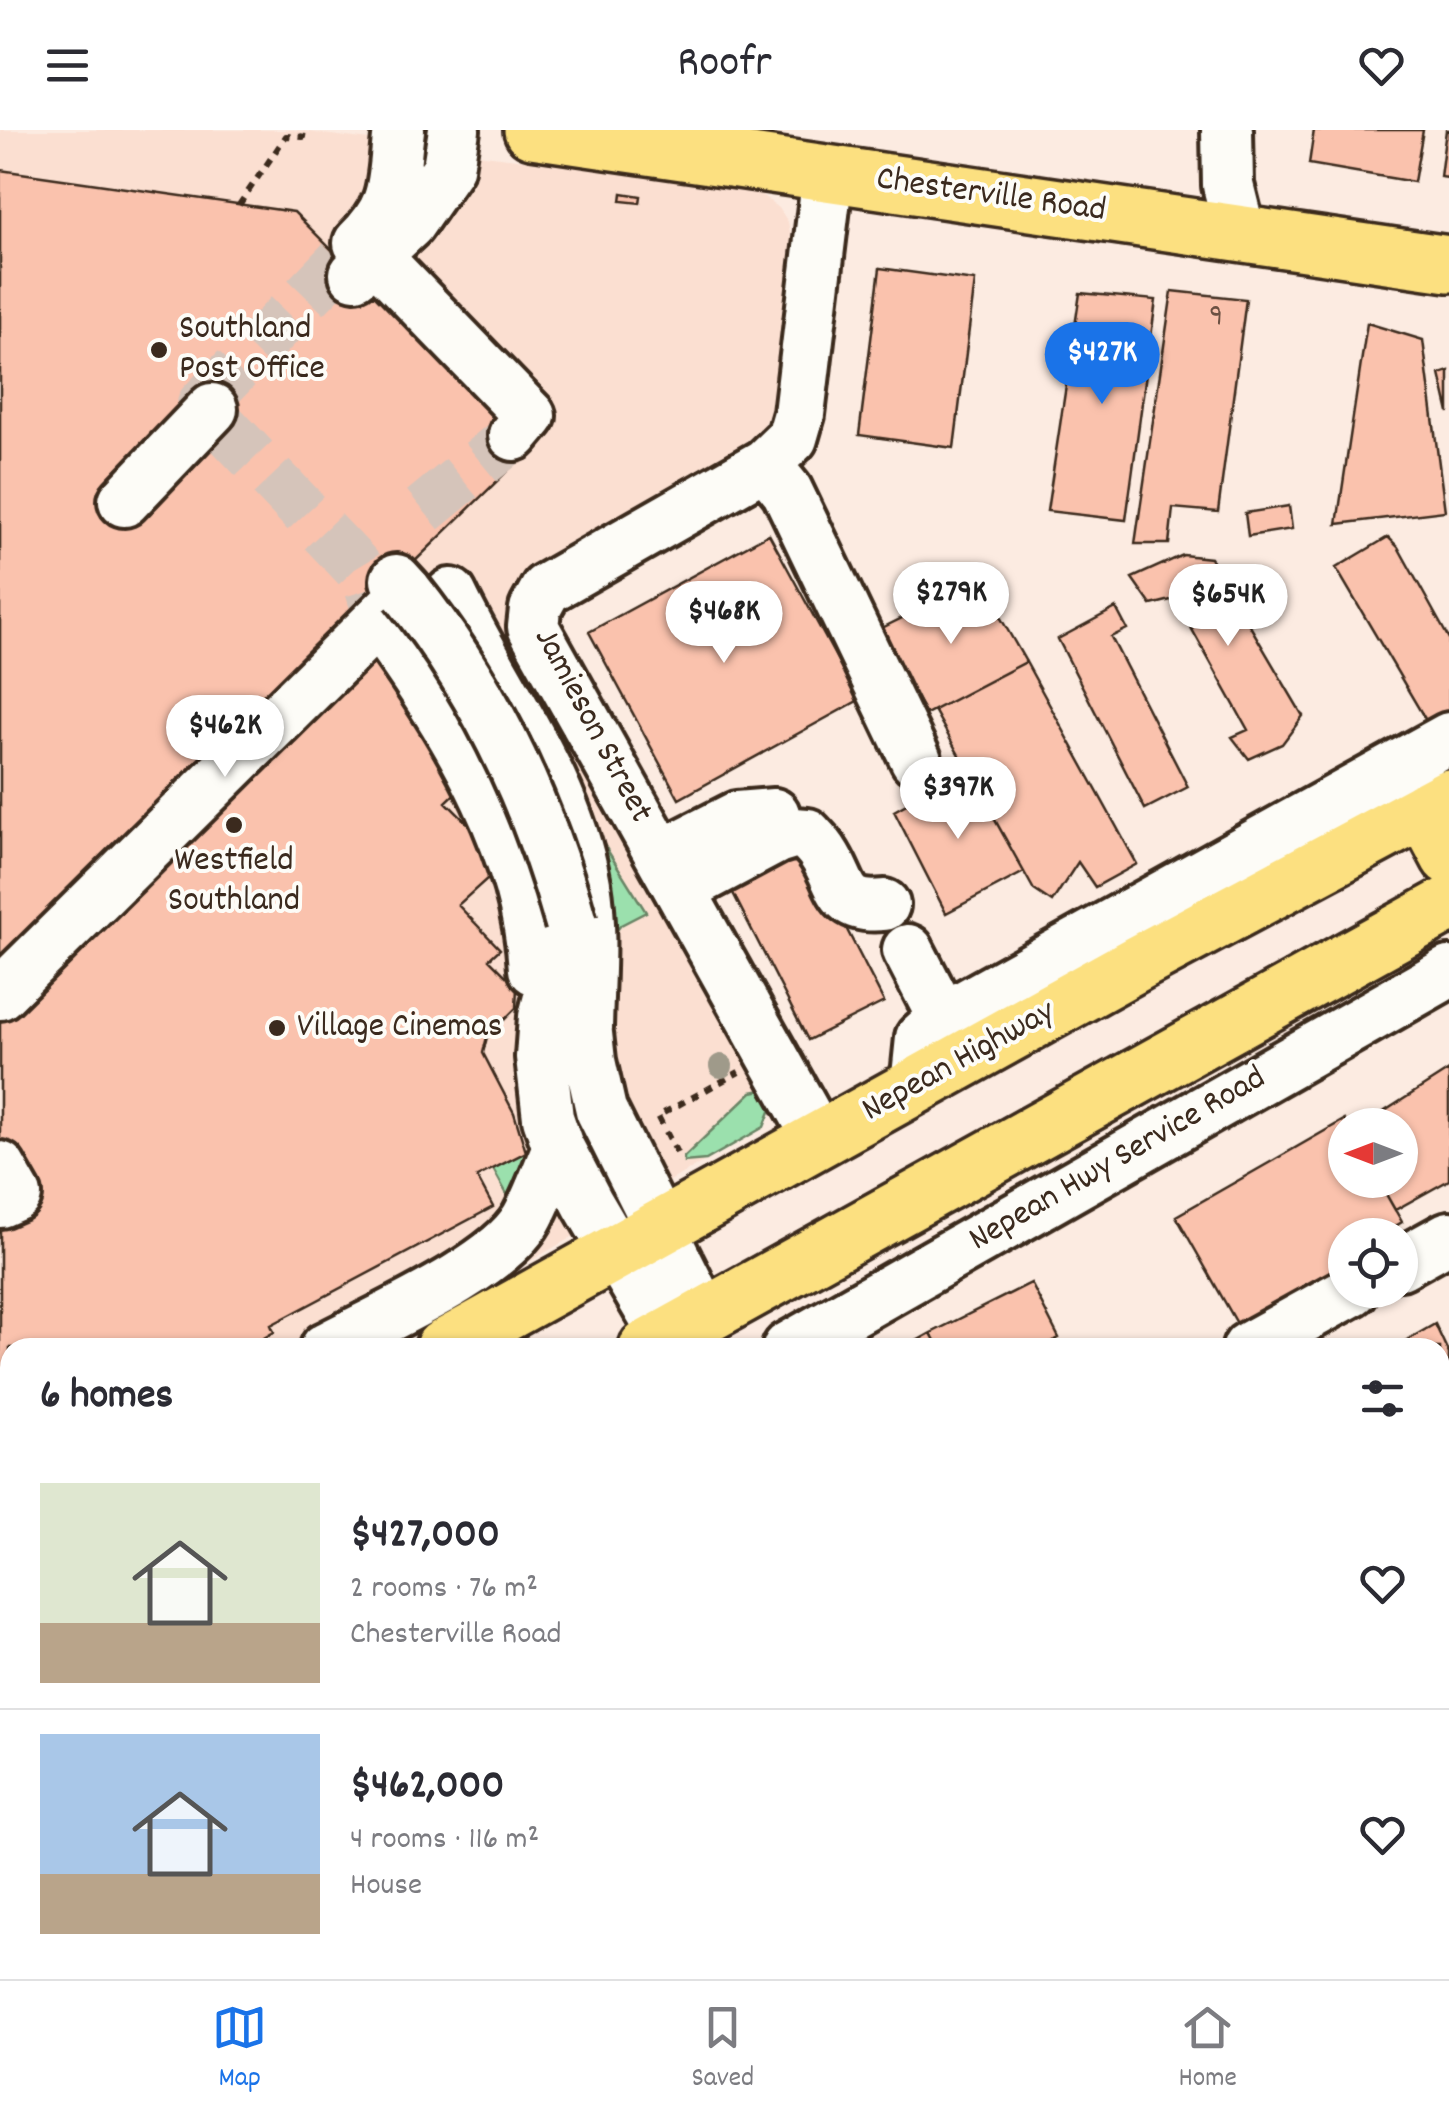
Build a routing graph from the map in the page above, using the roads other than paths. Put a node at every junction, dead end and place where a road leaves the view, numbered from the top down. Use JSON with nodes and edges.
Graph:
{"nodes":[{"id":1,"x":399,"y":130,"type":"edge"},
{"id":2,"x":454,"y":130,"type":"edge"},
{"id":3,"x":532,"y":130,"type":"edge"},
{"id":4,"x":1226,"y":135,"type":"edge"},
{"id":5,"x":828,"y":172,"type":"junction"},
{"id":6,"x":1240,"y":233,"type":"junction"},
{"id":7,"x":357,"y":264,"type":"junction"},
{"id":8,"x":1449,"y":264,"type":"edge"},
{"id":9,"x":212,"y":409,"type":"dead end"},
{"id":10,"x":514,"y":435,"type":"dead end"},
{"id":11,"x":765,"y":464,"type":"junction"},
{"id":12,"x":124,"y":501,"type":"dead end"},
{"id":13,"x":411,"y":601,"type":"junction"},
{"id":14,"x":1449,"y":738,"type":"edge"},
{"id":15,"x":916,"y":760,"type":"dead end"},
{"id":16,"x":1430,"y":808,"type":"edge"},
{"id":17,"x":680,"y":875,"type":"junction"},
{"id":18,"x":1449,"y":904,"type":"edge"},
{"id":19,"x":884,"y":905,"type":"dead end"},
{"id":20,"x":908,"y":950,"type":"dead end"},
{"id":21,"x":1449,"y":972,"type":"edge"},
{"id":22,"x":0,"y":994,"type":"edge"},
{"id":23,"x":943,"y":1018,"type":"junction"},
{"id":24,"x":565,"y":1023,"type":"junction"},
{"id":25,"x":916,"y":1086,"type":"junction"},
{"id":26,"x":819,"y":1140,"type":"junction"},
{"id":27,"x":558,"y":1147,"type":"junction"},
{"id":28,"x":1449,"y":1237,"type":"edge"},
{"id":29,"x":638,"y":1240,"type":"junction"},
{"id":30,"x":827,"y":1248,"type":"junction"},
{"id":31,"x":1418,"y":1254,"type":"edge"},
{"id":32,"x":442,"y":1286,"type":"junction"},
{"id":33,"x":1328,"y":1304,"type":"edge"},
{"id":34,"x":496,"y":1318,"type":"junction"},
{"id":35,"x":672,"y":1333,"type":"edge"},
{"id":36,"x":345,"y":1338,"type":"edge"},
{"id":37,"x":461,"y":1338,"type":"edge"},
{"id":38,"x":797,"y":1338,"type":"edge"},
{"id":39,"x":803,"y":1338,"type":"edge"},
{"id":40,"x":1266,"y":1338,"type":"edge"}],
"edges":[{"from":1,"to":7,"type":"street"},
{"from":2,"to":7,"type":"street"},
{"from":3,"to":5,"type":"main road","name":"Chesterville Road"},
{"from":4,"to":6,"type":"street"},
{"from":5,"to":6,"type":"main road","name":"Chesterville Road"},
{"from":5,"to":11,"type":"street","name":"Jamieson Street"},
{"from":6,"to":8,"type":"main road","name":"Chesterville Road"},
{"from":7,"to":10,"type":"street"},
{"from":9,"to":12,"type":"street"},
{"from":11,"to":15,"type":"street"},
{"from":11,"to":17,"type":"street","name":"Jamieson Street"},
{"from":13,"to":22,"type":"street"},
{"from":13,"to":24,"type":"street"},
{"from":13,"to":24,"type":"street","bridge":true},
{"from":13,"to":24,"type":"street"},
{"from":14,"to":16,"type":"street"},
{"from":16,"to":23,"type":"street"},
{"from":16,"to":25,"type":"main road","name":"Nepean Highway"},
{"from":17,"to":19,"type":"street"},
{"from":17,"to":26,"type":"street","name":"Jamieson Street"},
{"from":18,"to":30,"type":"main road"},
{"from":20,"to":23,"type":"street"},
{"from":21,"to":39,"type":"street","name":"Nepean Hwy Service Road"},
{"from":23,"to":25,"type":"street"},
{"from":24,"to":27,"type":"street"},
{"from":24,"to":29,"type":"street"},
{"from":25,"to":26,"type":"main road","name":"Nepean Highway"},
{"from":26,"to":29,"type":"main road","name":"Nepean Highway"},
{"from":27,"to":29,"type":"street"},
{"from":27,"to":32,"type":"street"},
{"from":28,"to":31,"type":"street"},
{"from":29,"to":34,"type":"main road","name":"Nepean Highway"},
{"from":29,"to":35,"type":"street"},
{"from":30,"to":35,"type":"main road"},
{"from":30,"to":38,"type":"street"},
{"from":32,"to":34,"type":"street"},
{"from":32,"to":36,"type":"street"},
{"from":33,"to":40,"type":"street"},
{"from":34,"to":37,"type":"main road","name":"Nepean Highway"}]}
